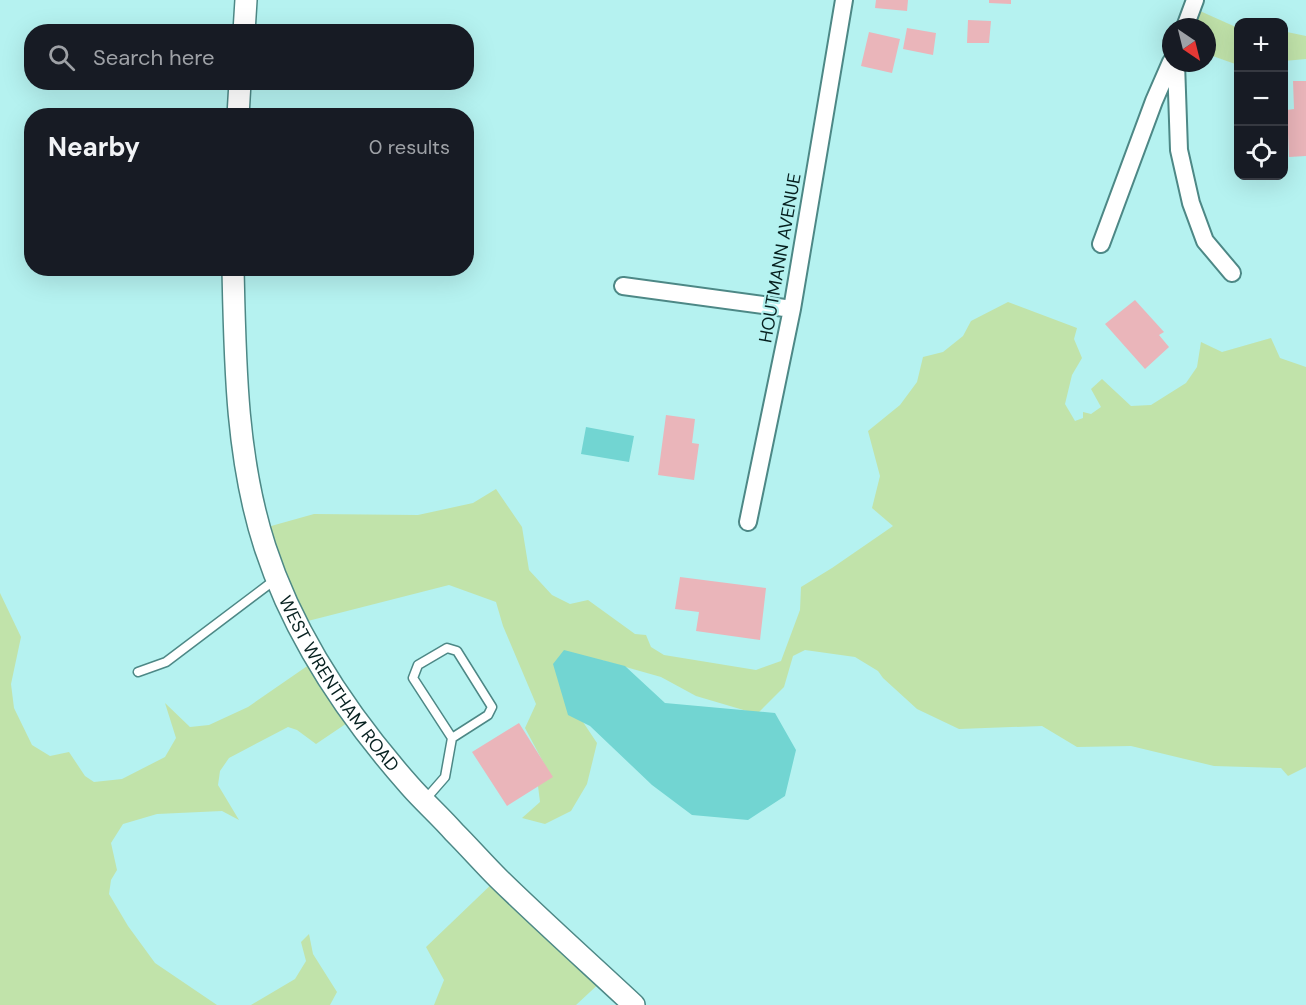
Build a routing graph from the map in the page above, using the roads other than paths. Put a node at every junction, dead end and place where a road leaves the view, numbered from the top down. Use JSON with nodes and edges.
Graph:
{"nodes":[{"id":1,"x":246,"y":0,"type":"edge"},
{"id":2,"x":844,"y":0,"type":"edge"},
{"id":3,"x":1195,"y":0,"type":"edge"},
{"id":4,"x":1188,"y":18,"type":"edge"},
{"id":5,"x":244,"y":24,"type":"edge"},
{"id":6,"x":1167,"y":72,"type":"edge"},
{"id":7,"x":1176,"y":72,"type":"edge"},
{"id":8,"x":240,"y":90,"type":"edge"},
{"id":9,"x":238,"y":108,"type":"edge"},
{"id":10,"x":1101,"y":244,"type":"dead end"},
{"id":11,"x":1232,"y":273,"type":"dead end"},
{"id":12,"x":233,"y":276,"type":"edge"},
{"id":13,"x":622,"y":286,"type":"dead end"},
{"id":14,"x":792,"y":309,"type":"junction"},
{"id":15,"x":748,"y":522,"type":"dead end"},
{"id":16,"x":276,"y":578,"type":"junction"},
{"id":17,"x":138,"y":672,"type":"dead end"},
{"id":18,"x":452,"y":738,"type":"junction"},
{"id":19,"x":424,"y":801,"type":"junction"},
{"id":20,"x":634,"y":1005,"type":"edge"}],
"edges":[{"from":1,"to":5,"type":"street"},
{"from":2,"to":14,"type":"street","name":"HOUTMANN AVENUE"},
{"from":3,"to":4,"type":"street"},
{"from":6,"to":10,"type":"street"},
{"from":7,"to":11,"type":"street"},
{"from":8,"to":9,"type":"street"},
{"from":12,"to":16,"type":"street","name":"WEST WRENTHAM ROAD"},
{"from":13,"to":14,"type":"street"},
{"from":14,"to":15,"type":"street","name":"HOUTMANN AVENUE"},
{"from":16,"to":17,"type":"lane"},
{"from":16,"to":19,"type":"street","name":"WEST WRENTHAM ROAD"},
{"from":18,"to":18,"type":"lane"},
{"from":18,"to":19,"type":"lane"},
{"from":19,"to":20,"type":"street","name":"WEST WRENTHAM ROAD"}]}
